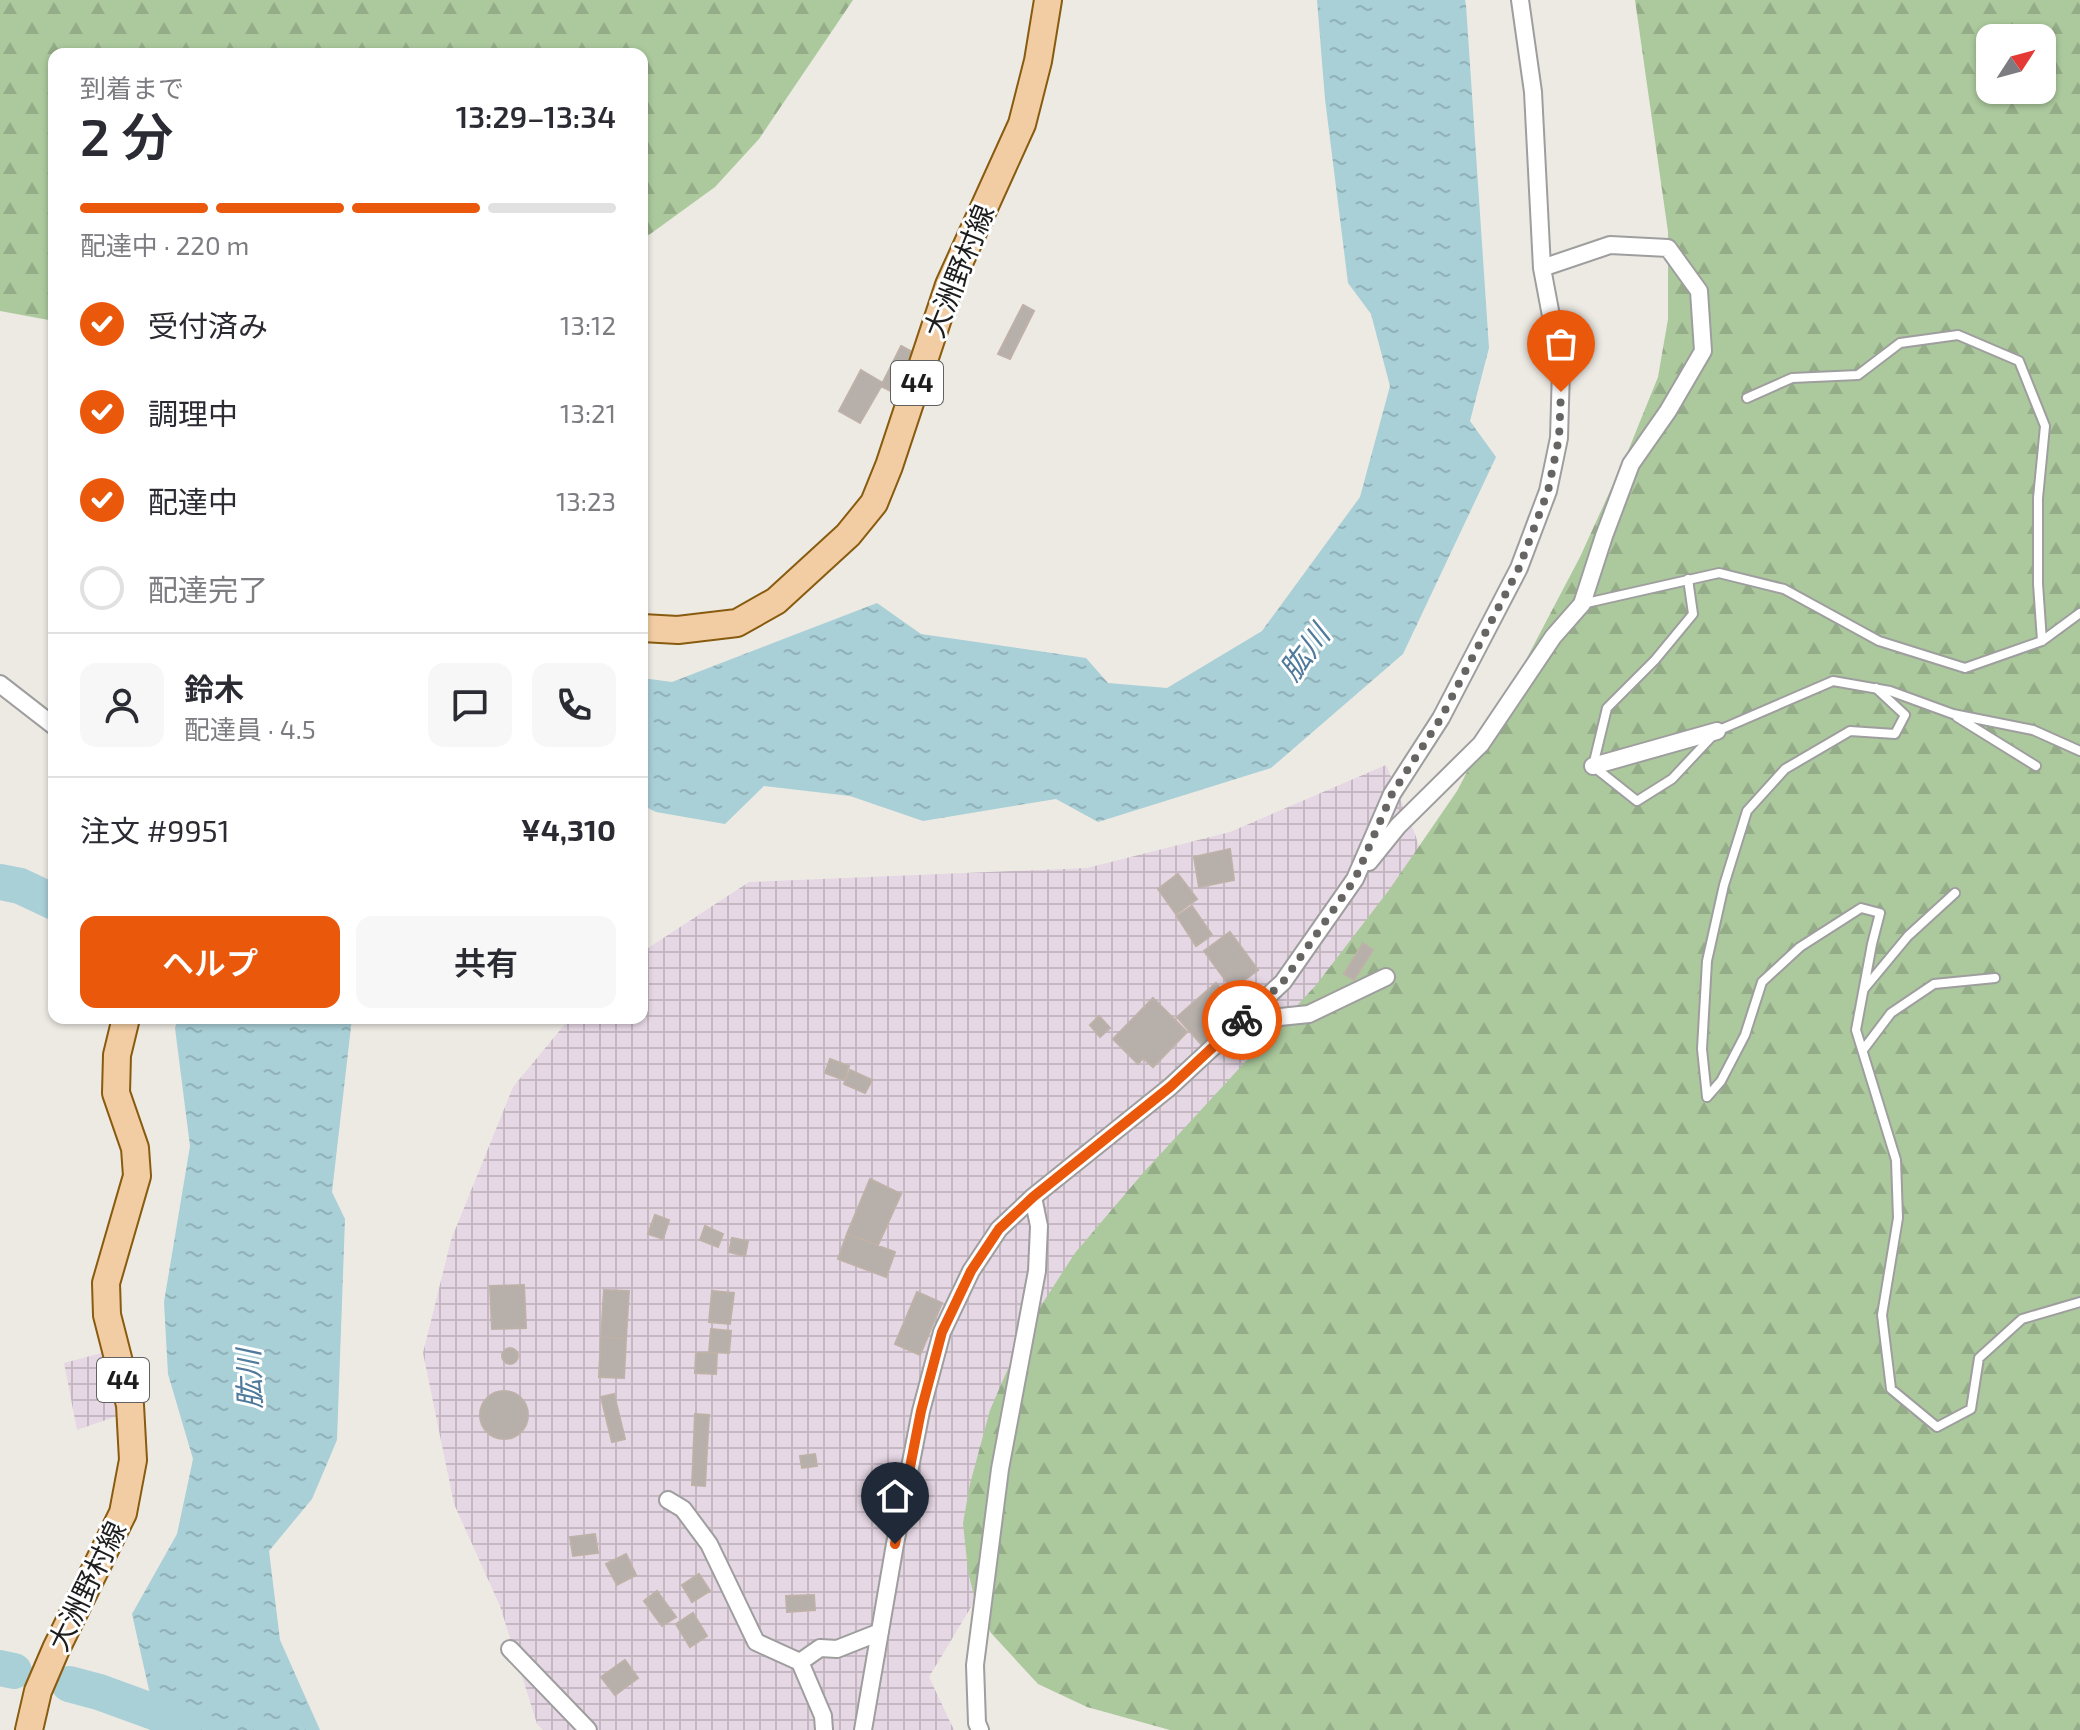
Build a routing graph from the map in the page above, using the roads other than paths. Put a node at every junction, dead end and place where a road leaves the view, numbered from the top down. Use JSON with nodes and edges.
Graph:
{"nodes":[{"id":1,"x":1048,"y":0,"type":"edge"},
{"id":2,"x":1520,"y":0,"type":"edge"},
{"id":3,"x":1542,"y":268,"type":"junction"},
{"id":4,"x":1747,"y":398,"type":"dead end"},
{"id":5,"x":1688,"y":579,"type":"junction"},
{"id":6,"x":1582,"y":604,"type":"junction"},
{"id":7,"x":2080,"y":613,"type":"edge"},
{"id":8,"x":648,"y":628,"type":"edge"},
{"id":9,"x":2042,"y":641,"type":"junction"},
{"id":10,"x":0,"y":684,"type":"edge"},
{"id":11,"x":1876,"y":688,"type":"junction"},
{"id":12,"x":1953,"y":714,"type":"junction"},
{"id":13,"x":48,"y":721,"type":"edge"},
{"id":14,"x":1717,"y":731,"type":"junction"},
{"id":15,"x":2080,"y":751,"type":"edge"},
{"id":16,"x":1593,"y":766,"type":"junction"},
{"id":17,"x":2036,"y":766,"type":"dead end"},
{"id":18,"x":1355,"y":879,"type":"junction"},
{"id":19,"x":1955,"y":893,"type":"dead end"},
{"id":20,"x":1386,"y":977,"type":"dead end"},
{"id":21,"x":1995,"y":978,"type":"dead end"},
{"id":22,"x":1864,"y":990,"type":"junction"},
{"id":23,"x":1242,"y":1021,"type":"junction"},
{"id":24,"x":125,"y":1024,"type":"edge"},
{"id":25,"x":1863,"y":1050,"type":"junction"},
{"id":26,"x":1033,"y":1197,"type":"junction"},
{"id":27,"x":2080,"y":1302,"type":"edge"},
{"id":28,"x":668,"y":1500,"type":"dead end"},
{"id":29,"x":880,"y":1632,"type":"junction"},
{"id":30,"x":510,"y":1649,"type":"dead end"},
{"id":31,"x":800,"y":1662,"type":"junction"},
{"id":32,"x":29,"y":1730,"type":"edge"},
{"id":33,"x":588,"y":1730,"type":"edge"},
{"id":34,"x":824,"y":1730,"type":"edge"},
{"id":35,"x":863,"y":1730,"type":"edge"},
{"id":36,"x":980,"y":1730,"type":"edge"}],
"edges":[{"from":1,"to":8,"type":"main road","name":"大洲野村線","number":"44"},
{"from":2,"to":3,"type":"street"},
{"from":3,"to":6,"type":"street"},
{"from":3,"to":18,"type":"street"},
{"from":4,"to":9,"type":"lane"},
{"from":5,"to":6,"type":"lane"},
{"from":5,"to":9,"type":"lane"},
{"from":5,"to":16,"type":"lane"},
{"from":6,"to":18,"type":"street"},
{"from":7,"to":9,"type":"lane"},
{"from":10,"to":13,"type":"street"},
{"from":11,"to":12,"type":"lane"},
{"from":11,"to":14,"type":"lane"},
{"from":11,"to":22,"type":"lane"},
{"from":12,"to":15,"type":"lane"},
{"from":12,"to":17,"type":"lane"},
{"from":14,"to":16,"type":"street"},
{"from":14,"to":16,"type":"lane"},
{"from":18,"to":23,"type":"street"},
{"from":19,"to":22,"type":"lane"},
{"from":20,"to":23,"type":"street"},
{"from":21,"to":25,"type":"lane"},
{"from":22,"to":25,"type":"lane"},
{"from":23,"to":26,"type":"street"},
{"from":24,"to":32,"type":"main road","name":"大洲野村線","number":"44"},
{"from":25,"to":27,"type":"lane"},
{"from":26,"to":29,"type":"street"},
{"from":26,"to":36,"type":"street"},
{"from":28,"to":31,"type":"street"},
{"from":29,"to":31,"type":"street"},
{"from":29,"to":35,"type":"street"},
{"from":30,"to":33,"type":"street"},
{"from":31,"to":34,"type":"street"}]}
